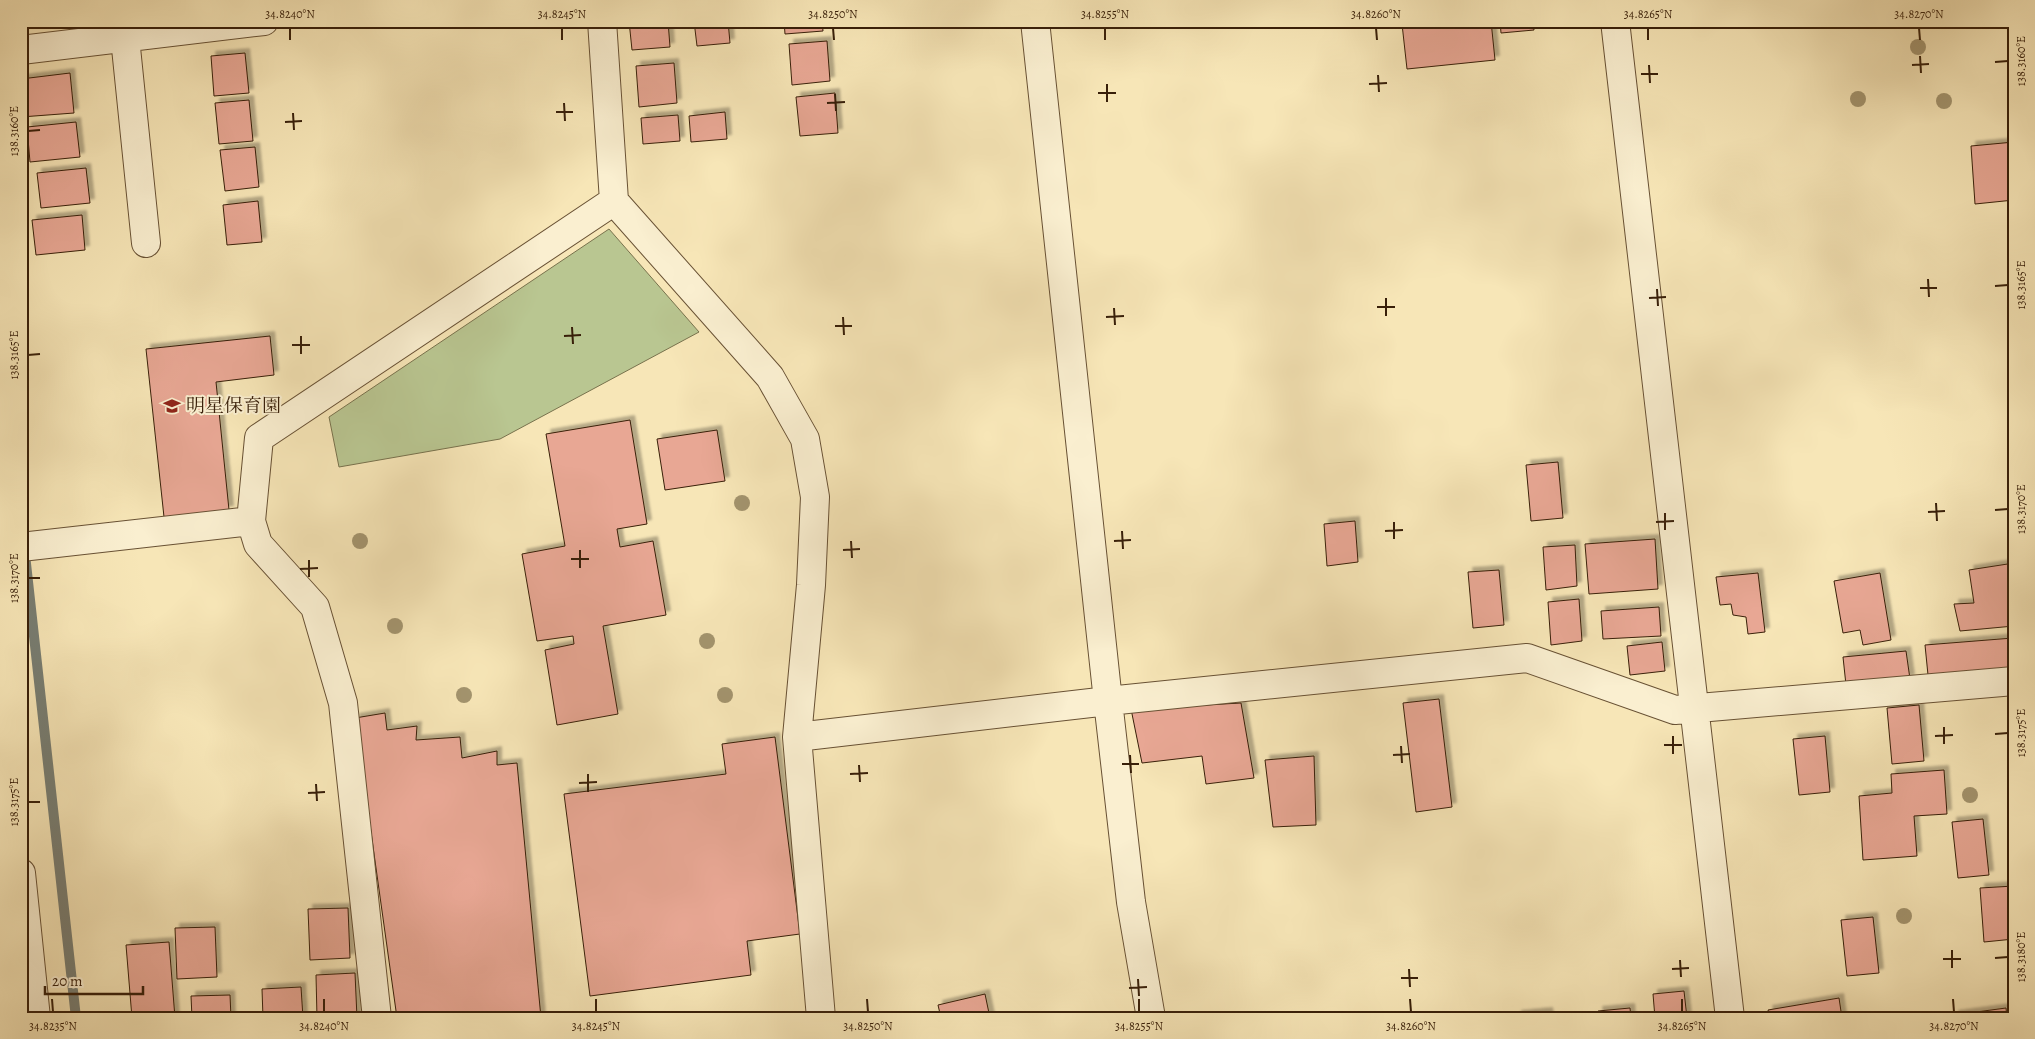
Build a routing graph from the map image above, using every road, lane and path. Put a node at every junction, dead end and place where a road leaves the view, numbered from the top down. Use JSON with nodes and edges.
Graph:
{"nodes":[{"id":1,"x":264,"y":21,"type":"edge"},
{"id":2,"x":602,"y":21,"type":"edge"},
{"id":3,"x":1036,"y":21,"type":"edge"},
{"id":4,"x":1615,"y":21,"type":"edge"},
{"id":5,"x":125,"y":38,"type":"junction"},
{"id":6,"x":21,"y":50,"type":"edge"},
{"id":7,"x":614,"y":201,"type":"junction"},
{"id":8,"x":146,"y":243,"type":"dead end"},
{"id":9,"x":251,"y":521,"type":"junction"},
{"id":10,"x":21,"y":547,"type":"edge"},
{"id":11,"x":2014,"y":681,"type":"edge"},
{"id":12,"x":1108,"y":702,"type":"junction"},
{"id":13,"x":1693,"y":710,"type":"junction"},
{"id":14,"x":796,"y":736,"type":"junction"},
{"id":15,"x":21,"y":873,"type":"edge"},
{"id":16,"x":36,"y":1018,"type":"edge"},
{"id":17,"x":376,"y":1018,"type":"edge"},
{"id":18,"x":822,"y":1018,"type":"edge"},
{"id":19,"x":1151,"y":1018,"type":"edge"},
{"id":20,"x":1730,"y":1018,"type":"edge"}],
"edges":[{"from":1,"to":5,"type":"street"},
{"from":2,"to":7,"type":"street"},
{"from":3,"to":12,"type":"street"},
{"from":4,"to":13,"type":"street"},
{"from":5,"to":6,"type":"street"},
{"from":5,"to":8,"type":"street"},
{"from":7,"to":9,"type":"street"},
{"from":7,"to":14,"type":"street"},
{"from":9,"to":10,"type":"street"},
{"from":9,"to":17,"type":"street"},
{"from":11,"to":13,"type":"street"},
{"from":12,"to":13,"type":"street"},
{"from":12,"to":14,"type":"street"},
{"from":12,"to":19,"type":"street"},
{"from":13,"to":20,"type":"street"},
{"from":14,"to":18,"type":"street"},
{"from":15,"to":16,"type":"street"}]}
